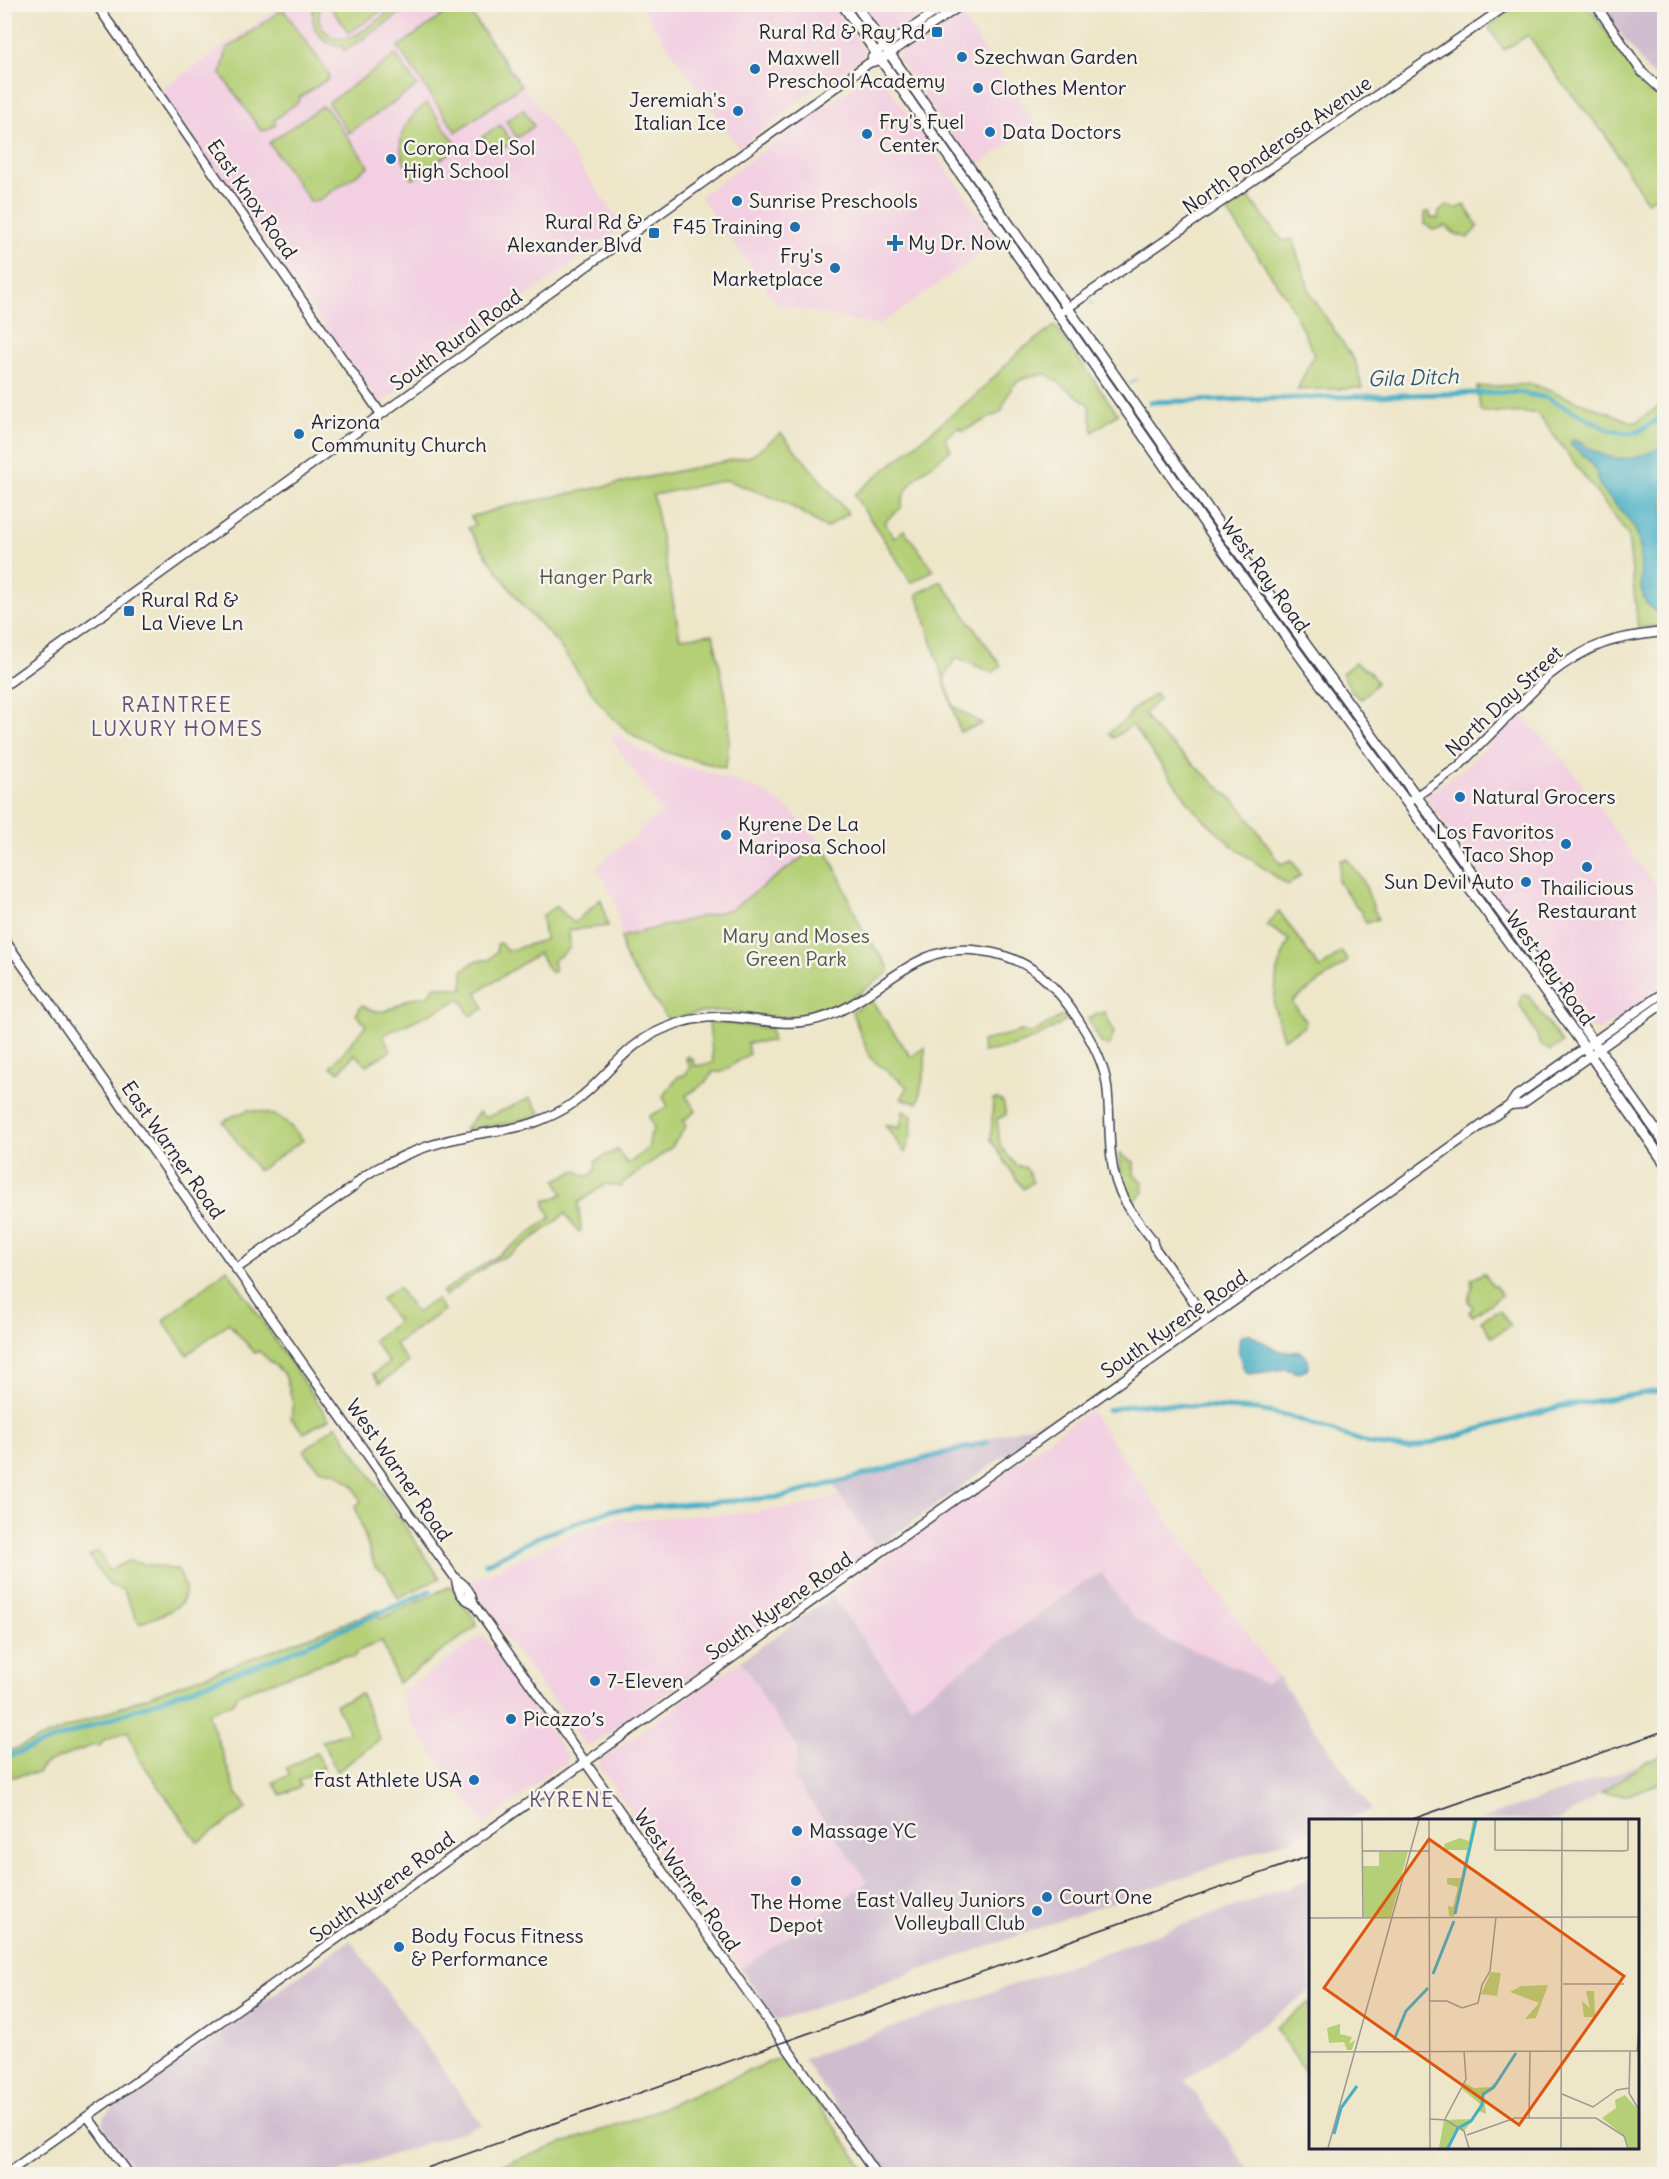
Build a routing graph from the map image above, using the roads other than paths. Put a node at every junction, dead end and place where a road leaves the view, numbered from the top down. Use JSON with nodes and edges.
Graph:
{"nodes":[{"id":1,"x":96,"y":4,"type":"edge"},
{"id":2,"x":842,"y":4,"type":"edge"},
{"id":3,"x":855,"y":4,"type":"edge"},
{"id":4,"x":947,"y":4,"type":"edge"},
{"id":5,"x":963,"y":4,"type":"edge"},
{"id":6,"x":1509,"y":4,"type":"edge"},
{"id":7,"x":1595,"y":4,"type":"edge"},
{"id":8,"x":882,"y":54,"type":"junction"},
{"id":9,"x":1665,"y":92,"type":"edge"},
{"id":10,"x":1065,"y":310,"type":"junction"},
{"id":11,"x":381,"y":414,"type":"junction"},
{"id":12,"x":1665,"y":632,"type":"edge"},
{"id":13,"x":4,"y":686,"type":"edge"},
{"id":14,"x":1416,"y":796,"type":"junction"},
{"id":15,"x":1407,"y":802,"type":"junction"},
{"id":16,"x":4,"y":939,"type":"edge"},
{"id":17,"x":1665,"y":992,"type":"edge"},
{"id":18,"x":1665,"y":1003,"type":"edge"},
{"id":19,"x":1597,"y":1044,"type":"junction"},
{"id":20,"x":1587,"y":1051,"type":"junction"},
{"id":21,"x":1665,"y":1142,"type":"edge"},
{"id":22,"x":1665,"y":1162,"type":"edge"},
{"id":23,"x":235,"y":1267,"type":"junction"},
{"id":24,"x":1209,"y":1319,"type":"junction"},
{"id":25,"x":315,"y":1380,"type":"joint"},
{"id":26,"x":585,"y":1762,"type":"junction"},
{"id":27,"x":88,"y":2116,"type":"junction"},
{"id":28,"x":6,"y":2175,"type":"edge"},
{"id":29,"x":129,"y":2175,"type":"edge"},
{"id":30,"x":876,"y":2175,"type":"edge"}],
"edges":[{"from":1,"to":11,"type":"main road","name":"East Knox Road"},
{"from":2,"to":8,"type":"main road","name":"West Ray Road"},
{"from":3,"to":8,"type":"main road","name":"West Ray Road"},
{"from":4,"to":8,"type":"main road"},
{"from":5,"to":8,"type":"main road"},
{"from":6,"to":10,"type":"main road","name":"North Ponderosa Avenue"},
{"from":7,"to":9,"type":"main road"},
{"from":8,"to":10,"type":"main road","name":"West Ray Road"},
{"from":8,"to":11,"type":"main road","name":"South Rural Road"},
{"from":8,"to":15,"type":"main road","name":"West Ray Road"},
{"from":10,"to":14,"type":"main road","name":"West Ray Road"},
{"from":11,"to":13,"type":"main road","name":"South Rural Road"},
{"from":12,"to":14,"type":"main road","name":"North Day Street"},
{"from":14,"to":15,"type":"main road","name":"North Day Street"},
{"from":14,"to":19,"type":"main road","name":"West Ray Road"},
{"from":15,"to":20,"type":"main road","name":"West Ray Road"},
{"from":16,"to":23,"type":"main road","name":"East Warner Road"},
{"from":17,"to":19,"type":"main road"},
{"from":18,"to":19,"type":"main road"},
{"from":19,"to":20,"type":"main road","name":"South Kyrene Road"},
{"from":19,"to":21,"type":"main road","name":"West Ray Road"},
{"from":20,"to":22,"type":"main road","name":"West Ray Road"},
{"from":20,"to":24,"type":"main road","name":"South Kyrene Road"},
{"from":23,"to":24,"type":"main road"},
{"from":23,"to":25,"type":"main road","name":"East Warner Road"},
{"from":24,"to":26,"type":"main road","name":"South Kyrene Road"},
{"from":25,"to":26,"type":"main road","name":"West Warner Road"},
{"from":26,"to":27,"type":"main road","name":"South Kyrene Road"},
{"from":26,"to":30,"type":"main road","name":"West Warner Road"},
{"from":27,"to":28,"type":"main road","name":"South Kyrene Road"},
{"from":27,"to":29,"type":"main road"}]}
